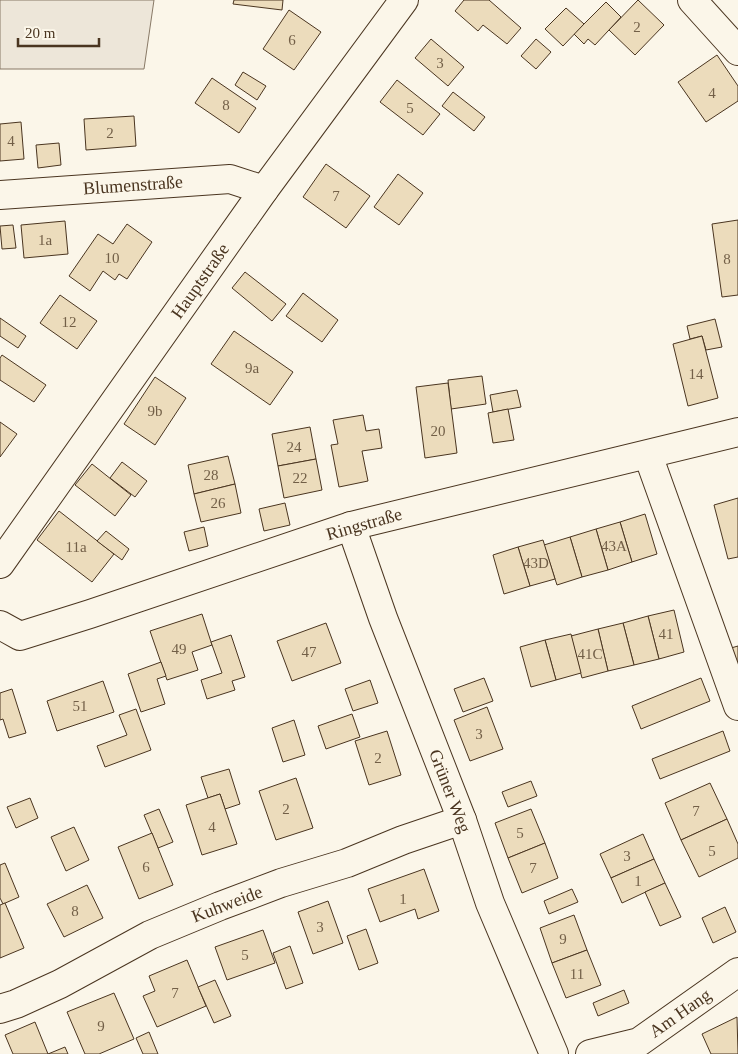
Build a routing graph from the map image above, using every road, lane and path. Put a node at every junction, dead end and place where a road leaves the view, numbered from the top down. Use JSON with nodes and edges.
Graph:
{"nodes":[{"id":1,"x":404,"y":0,"type":"edge"},
{"id":2,"x":692,"y":0,"type":"edge"},
{"id":3,"x":738,"y":51,"type":"edge"},
{"id":4,"x":264,"y":190,"type":"junction"},
{"id":5,"x":0,"y":195,"type":"edge"},
{"id":6,"x":738,"y":432,"type":"edge"},
{"id":7,"x":648,"y":455,"type":"junction"},
{"id":8,"x":351,"y":526,"type":"junction"},
{"id":9,"x":0,"y":564,"type":"edge"},
{"id":10,"x":0,"y":624,"type":"edge"},
{"id":11,"x":738,"y":706,"type":"edge"},
{"id":12,"x":462,"y":820,"type":"junction"},
{"id":13,"x":738,"y":972,"type":"edge"},
{"id":14,"x":0,"y":1009,"type":"edge"},
{"id":15,"x":554,"y":1054,"type":"edge"},
{"id":16,"x":590,"y":1054,"type":"edge"}],
"edges":[{"from":1,"to":4,"type":"street","name":"Hauptstraße"},
{"from":2,"to":3,"type":"street"},
{"from":4,"to":5,"type":"street","name":"Blumenstraße"},
{"from":4,"to":9,"type":"street","name":"Hauptstraße"},
{"from":6,"to":7,"type":"street","name":"Ringstraße"},
{"from":7,"to":8,"type":"street","name":"Ringstraße"},
{"from":7,"to":11,"type":"street"},
{"from":8,"to":10,"type":"street","name":"Ringstraße"},
{"from":8,"to":12,"type":"street","name":"Grüner Weg"},
{"from":12,"to":14,"type":"street","name":"Kuhweide"},
{"from":12,"to":15,"type":"street","name":"Grüner Weg"},
{"from":13,"to":16,"type":"street","name":"Am Hang"}]}
